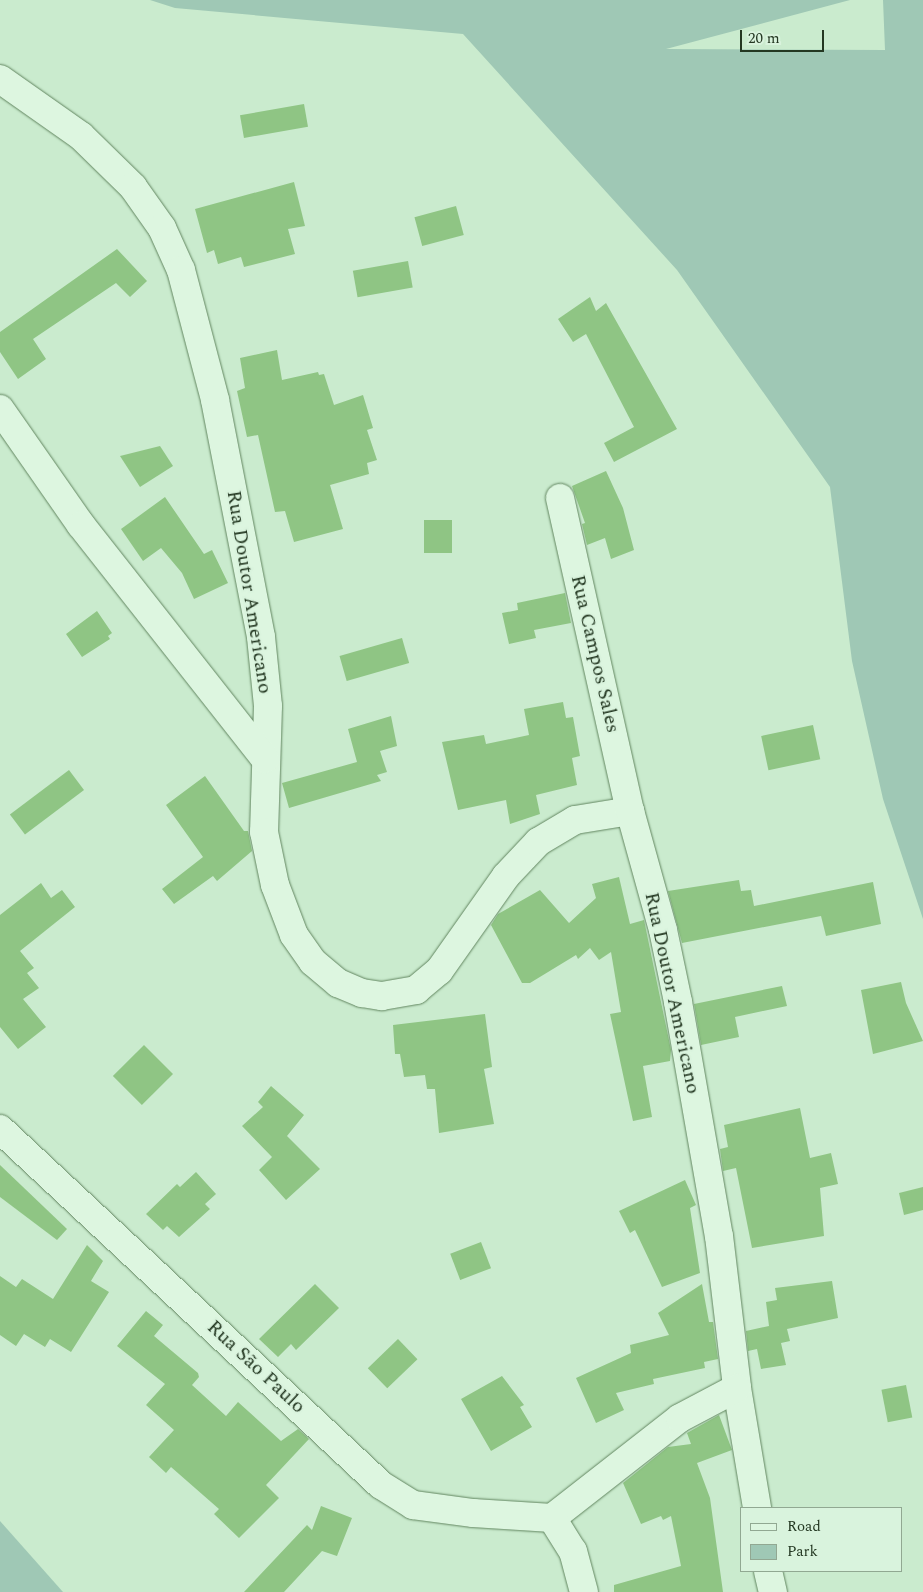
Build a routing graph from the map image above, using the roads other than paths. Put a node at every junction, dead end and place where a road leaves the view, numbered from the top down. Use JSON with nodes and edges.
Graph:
{"nodes":[{"id":1,"x":0,"y":78,"type":"edge"},
{"id":2,"x":0,"y":409,"type":"edge"},
{"id":3,"x":560,"y":498,"type":"dead end"},
{"id":4,"x":265,"y":759,"type":"junction"},
{"id":5,"x":630,"y":811,"type":"junction"},
{"id":6,"x":0,"y":1129,"type":"edge"},
{"id":7,"x":737,"y":1388,"type":"junction"},
{"id":8,"x":757,"y":1507,"type":"edge"},
{"id":9,"x":552,"y":1518,"type":"junction"},
{"id":10,"x":768,"y":1572,"type":"edge"},
{"id":11,"x":584,"y":1592,"type":"edge"},
{"id":12,"x":773,"y":1592,"type":"edge"}],
"edges":[{"from":1,"to":4,"type":"street","name":"Rua Doutor Americano"},
{"from":2,"to":4,"type":"street"},
{"from":3,"to":5,"type":"street","name":"Rua Campos Sales"},
{"from":4,"to":5,"type":"street","name":"Rua Doutor Americano"},
{"from":5,"to":7,"type":"street","name":"Rua Doutor Americano"},
{"from":6,"to":9,"type":"street","name":"Rua São Paulo"},
{"from":7,"to":8,"type":"street","name":"Rua Doutor Americano"},
{"from":7,"to":9,"type":"street"},
{"from":9,"to":11,"type":"street"},
{"from":10,"to":12,"type":"street"}]}
